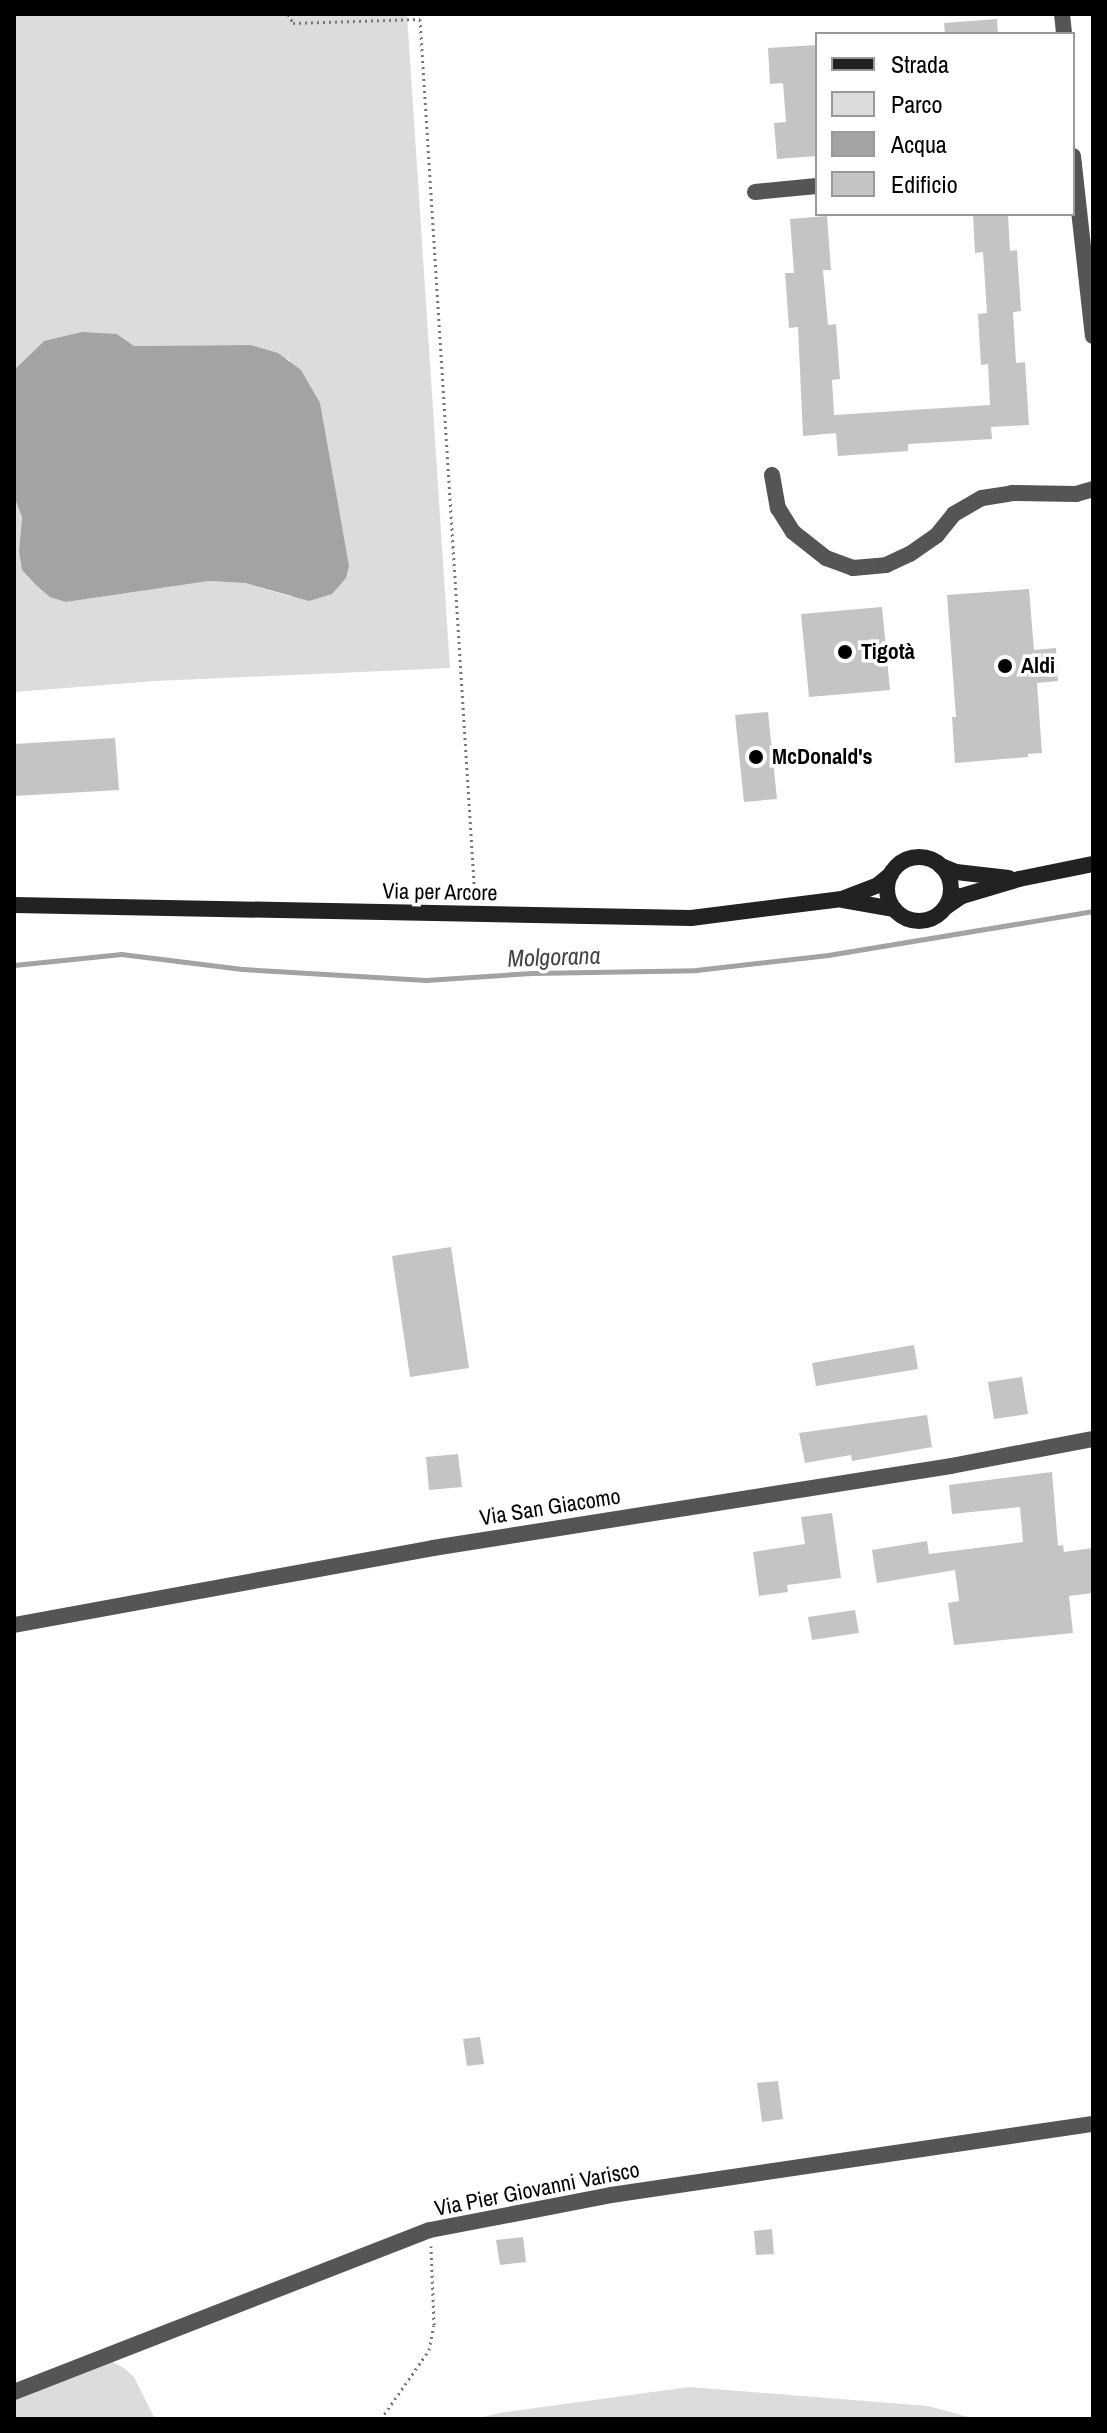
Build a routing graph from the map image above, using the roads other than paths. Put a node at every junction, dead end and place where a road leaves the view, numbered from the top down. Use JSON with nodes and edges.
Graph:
{"nodes":[{"id":1,"x":1075,"y":178,"type":"edge"},
{"id":2,"x":815,"y":186,"type":"edge"},
{"id":3,"x":755,"y":192,"type":"dead end"},
{"id":4,"x":1093,"y":336,"type":"edge"},
{"id":5,"x":772,"y":475,"type":"dead end"},
{"id":6,"x":1093,"y":489,"type":"edge"},
{"id":7,"x":1093,"y":864,"type":"edge"},
{"id":8,"x":941,"y":866,"type":"junction"},
{"id":9,"x":891,"y":874,"type":"junction"},
{"id":10,"x":1019,"y":879,"type":"junction"},
{"id":11,"x":842,"y":899,"type":"junction"},
{"id":12,"x":946,"y":907,"type":"junction"},
{"id":13,"x":14,"y":908,"type":"edge"},
{"id":14,"x":894,"y":909,"type":"junction"},
{"id":15,"x":1093,"y":1439,"type":"edge"},
{"id":16,"x":14,"y":1625,"type":"edge"},
{"id":17,"x":1093,"y":2124,"type":"edge"},
{"id":18,"x":14,"y":2392,"type":"edge"}],
"edges":[{"from":1,"to":4,"type":"street"},
{"from":2,"to":3,"type":"street"},
{"from":5,"to":6,"type":"street"},
{"from":7,"to":10,"type":"main road"},
{"from":8,"to":9,"type":"main road"},
{"from":8,"to":10,"type":"main road"},
{"from":8,"to":12,"type":"main road"},
{"from":9,"to":11,"type":"main road","name":"Via per Arcore"},
{"from":9,"to":14,"type":"main road"},
{"from":10,"to":12,"type":"main road"},
{"from":11,"to":13,"type":"main road","name":"Via per Arcore"},
{"from":11,"to":14,"type":"main road","name":"Via per Arcore"},
{"from":12,"to":14,"type":"main road"},
{"from":15,"to":16,"type":"street","name":"Via San Giacomo"},
{"from":17,"to":18,"type":"street","name":"Via Pier Giovanni Varisco"}]}
